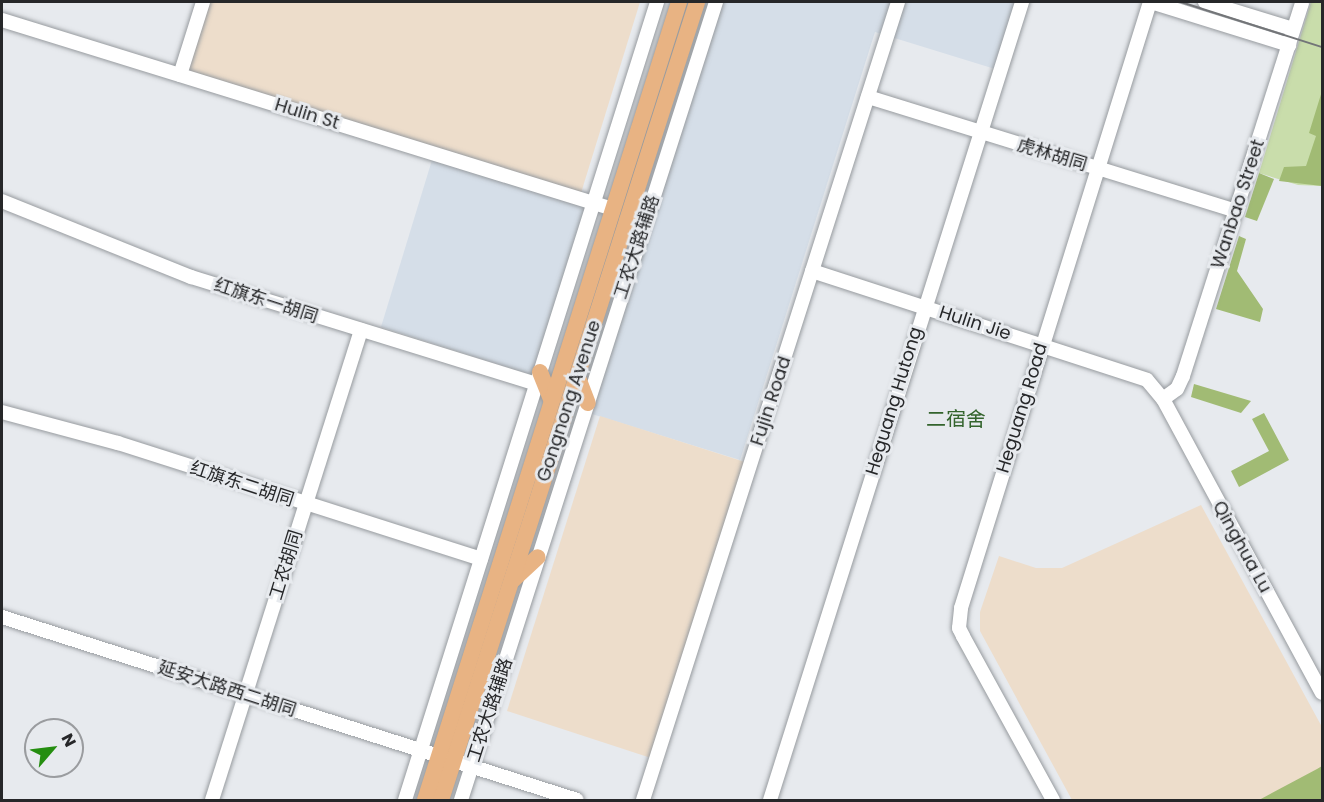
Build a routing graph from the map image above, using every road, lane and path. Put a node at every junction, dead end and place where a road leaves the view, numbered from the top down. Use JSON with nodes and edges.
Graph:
{"nodes":[{"id":1,"x":203,"y":2,"type":"edge"},
{"id":2,"x":657,"y":2,"type":"edge"},
{"id":3,"x":679,"y":2,"type":"edge"},
{"id":4,"x":697,"y":2,"type":"edge"},
{"id":5,"x":716,"y":2,"type":"edge"},
{"id":6,"x":898,"y":2,"type":"edge"},
{"id":7,"x":1022,"y":2,"type":"edge"},
{"id":8,"x":1151,"y":2,"type":"edge"},
{"id":9,"x":1205,"y":2,"type":"edge"},
{"id":10,"x":1302,"y":2,"type":"edge"},
{"id":11,"x":2,"y":20,"type":"edge"},
{"id":12,"x":1293,"y":30,"type":"junction"},
{"id":13,"x":1289,"y":45,"type":"junction"},
{"id":14,"x":180,"y":75,"type":"junction"},
{"id":15,"x":868,"y":97,"type":"junction"},
{"id":16,"x":980,"y":133,"type":"junction"},
{"id":17,"x":1097,"y":169,"type":"junction"},
{"id":18,"x":2,"y":201,"type":"edge"},
{"id":19,"x":594,"y":203,"type":"junction"},
{"id":20,"x":651,"y":204,"type":"junction"},
{"id":21,"x":613,"y":209,"type":"junction"},
{"id":22,"x":1236,"y":211,"type":"junction"},
{"id":23,"x":627,"y":221,"type":"junction"},
{"id":24,"x":812,"y":271,"type":"junction"},
{"id":25,"x":923,"y":307,"type":"junction"},
{"id":26,"x":361,"y":330,"type":"junction"},
{"id":27,"x":1041,"y":344,"type":"junction"},
{"id":28,"x":577,"y":375,"type":"junction"},
{"id":29,"x":538,"y":378,"type":"junction"},
{"id":30,"x":1163,"y":399,"type":"junction"},
{"id":31,"x":552,"y":401,"type":"junction"},
{"id":32,"x":588,"y":403,"type":"junction"},
{"id":33,"x":2,"y":412,"type":"edge"},
{"id":34,"x":305,"y":504,"type":"junction"},
{"id":35,"x":538,"y":557,"type":"junction"},
{"id":36,"x":481,"y":559,"type":"junction"},
{"id":37,"x":511,"y":581,"type":"junction"},
{"id":38,"x":2,"y":617,"type":"edge"},
{"id":39,"x":1323,"y":693,"type":"edge"},
{"id":40,"x":245,"y":696,"type":"junction"},
{"id":41,"x":421,"y":750,"type":"junction"},
{"id":42,"x":446,"y":759,"type":"junction"},
{"id":43,"x":472,"y":766,"type":"junction"},
{"id":44,"x":212,"y":801,"type":"edge"},
{"id":45,"x":405,"y":801,"type":"edge"},
{"id":46,"x":425,"y":801,"type":"edge"},
{"id":47,"x":441,"y":801,"type":"edge"},
{"id":48,"x":461,"y":801,"type":"edge"},
{"id":49,"x":577,"y":801,"type":"edge"},
{"id":50,"x":643,"y":801,"type":"edge"},
{"id":51,"x":770,"y":801,"type":"edge"},
{"id":52,"x":1053,"y":801,"type":"edge"}],
"edges":[{"from":1,"to":14,"type":"street"},
{"from":2,"to":19,"type":"street"},
{"from":3,"to":21,"type":"main road","name":"Gongnong Avenue"},
{"from":4,"to":23,"type":"main road","name":"Gongnong Avenue"},
{"from":5,"to":20,"type":"street","name":"工农大路辅路"},
{"from":6,"to":15,"type":"street","name":"Fujin Road"},
{"from":7,"to":16,"type":"street","name":"Heguang Hutong"},
{"from":8,"to":13,"type":"street"},
{"from":8,"to":17,"type":"street","name":"Heguang Road"},
{"from":9,"to":12,"type":"street"},
{"from":10,"to":12,"type":"street","name":"Wanbao Street"},
{"from":11,"to":14,"type":"street","name":"Hulin St"},
{"from":12,"to":13,"type":"street","name":"Wanbao Street"},
{"from":13,"to":22,"type":"street","name":"Wanbao Street"},
{"from":14,"to":19,"type":"street","name":"Hulin St"},
{"from":15,"to":16,"type":"street","name":"虎林胡同"},
{"from":15,"to":24,"type":"street","name":"Fujin Road"},
{"from":16,"to":17,"type":"street","name":"虎林胡同"},
{"from":16,"to":25,"type":"street","name":"Heguang Hutong"},
{"from":17,"to":22,"type":"street","name":"虎林胡同"},
{"from":17,"to":27,"type":"street","name":"Heguang Road"},
{"from":18,"to":26,"type":"street","name":"红旗东一胡同"},
{"from":19,"to":21,"type":"street","name":"Hulin St"},
{"from":19,"to":29,"type":"street"},
{"from":20,"to":23,"type":"main road"},
{"from":20,"to":32,"type":"street","name":"工农大路辅路"},
{"from":21,"to":31,"type":"main road","name":"Gongnong Avenue"},
{"from":22,"to":30,"type":"street","name":"Wanbao Street"},
{"from":23,"to":28,"type":"main road","name":"Gongnong Avenue"},
{"from":24,"to":25,"type":"street","name":"Hulin Jie"},
{"from":24,"to":50,"type":"street","name":"Fujin Road"},
{"from":25,"to":27,"type":"street","name":"Hulin Jie"},
{"from":25,"to":51,"type":"street","name":"Heguang Hutong"},
{"from":26,"to":29,"type":"street","name":"红旗东一胡同"},
{"from":26,"to":34,"type":"street","name":"工农胡同"},
{"from":27,"to":30,"type":"street","name":"Hulin Jie"},
{"from":27,"to":52,"type":"street","name":"Heguang Road"},
{"from":28,"to":32,"type":"main road"},
{"from":28,"to":37,"type":"main road","name":"Gongnong Avenue"},
{"from":29,"to":31,"type":"main road"},
{"from":29,"to":36,"type":"street"},
{"from":30,"to":39,"type":"street","name":"Qinghua Lu"},
{"from":31,"to":42,"type":"main road","name":"Gongnong Avenue"},
{"from":32,"to":35,"type":"street","name":"工农大路辅路"},
{"from":33,"to":34,"type":"street","name":"红旗东二胡同"},
{"from":34,"to":36,"type":"street","name":"红旗东二胡同"},
{"from":34,"to":40,"type":"street","name":"工农胡同"},
{"from":35,"to":37,"type":"main road"},
{"from":35,"to":43,"type":"street","name":"工农大路辅路"},
{"from":36,"to":41,"type":"street"},
{"from":37,"to":42,"type":"main road","name":"Gongnong Avenue"},
{"from":38,"to":40,"type":"street","name":"延安大路西二胡同"},
{"from":40,"to":41,"type":"street","name":"延安大路西二胡同"},
{"from":40,"to":44,"type":"street","name":"工农胡同"},
{"from":41,"to":42,"type":"street","name":"延安大路西二胡同"},
{"from":41,"to":45,"type":"street"},
{"from":42,"to":43,"type":"street","name":"延安大路西二胡同"},
{"from":42,"to":46,"type":"main road","name":"Gongnong Avenue"},
{"from":42,"to":47,"type":"main road","name":"Gongnong Avenue"},
{"from":43,"to":48,"type":"street","name":"工农大路辅路"},
{"from":43,"to":49,"type":"street","name":"延安大路西二胡同"}]}
